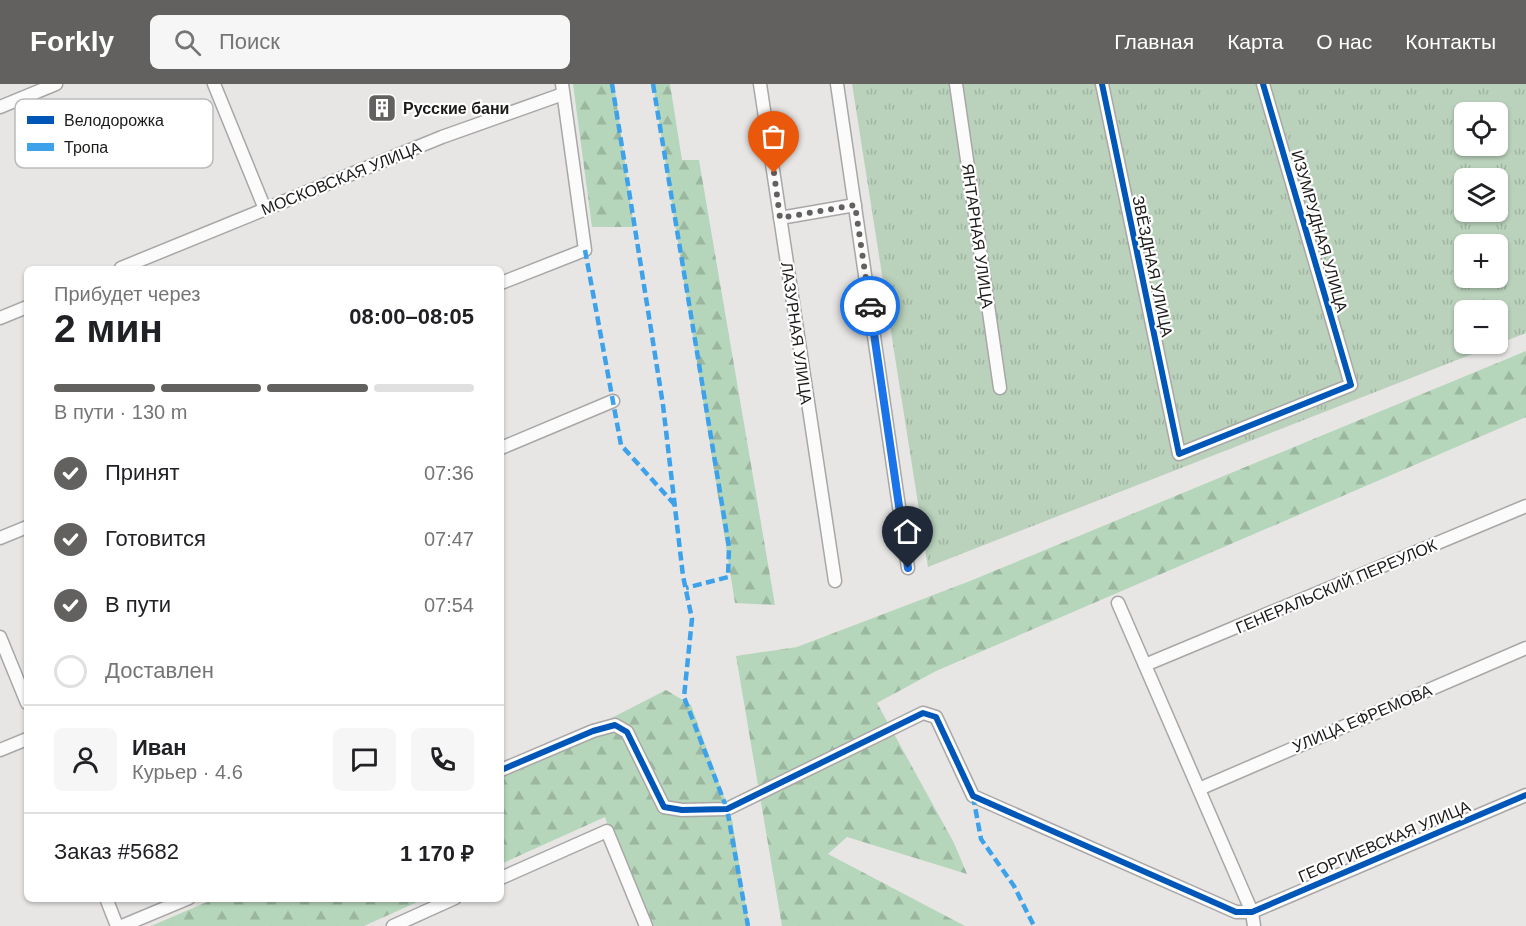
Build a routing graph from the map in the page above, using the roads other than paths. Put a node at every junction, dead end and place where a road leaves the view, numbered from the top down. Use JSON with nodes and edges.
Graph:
{"nodes":[{"id":1,"x":56,"y":84,"type":"edge"},
{"id":2,"x":214,"y":84,"type":"edge"},
{"id":3,"x":760,"y":84,"type":"edge"},
{"id":4,"x":837,"y":84,"type":"edge"},
{"id":5,"x":956,"y":84,"type":"edge"},
{"id":6,"x":1102,"y":84,"type":"edge"},
{"id":7,"x":1263,"y":84,"type":"edge"},
{"id":8,"x":562,"y":89,"type":"edge"},
{"id":9,"x":19,"y":99,"type":"edge"},
{"id":10,"x":15,"y":101,"type":"edge"},
{"id":11,"x":0,"y":107,"type":"edge"},
{"id":12,"x":855,"y":205,"type":"junction"},
{"id":13,"x":265,"y":209,"type":"junction"},
{"id":14,"x":780,"y":218,"type":"junction"},
{"id":15,"x":126,"y":266,"type":"edge"},
{"id":16,"x":504,"y":283,"type":"edge"},
{"id":17,"x":24,"y":311,"type":"edge"},
{"id":18,"x":0,"y":318,"type":"edge"},
{"id":19,"x":1351,"y":385,"type":"joint"},
{"id":20,"x":1000,"y":388,"type":"dead end"},
{"id":21,"x":613,"y":401,"type":"dead end"},
{"id":22,"x":504,"y":447,"type":"edge"},
{"id":23,"x":1526,"y":507,"type":"edge"},
{"id":24,"x":24,"y":528,"type":"edge"},
{"id":25,"x":0,"y":538,"type":"edge"},
{"id":26,"x":908,"y":568,"type":"dead end"},
{"id":27,"x":835,"y":581,"type":"dead end"},
{"id":28,"x":1118,"y":603,"type":"dead end"},
{"id":29,"x":0,"y":637,"type":"edge"},
{"id":30,"x":1526,"y":648,"type":"edge"},
{"id":31,"x":1145,"y":665,"type":"junction"},
{"id":32,"x":24,"y":696,"type":"edge"},
{"id":33,"x":24,"y":740,"type":"edge"},
{"id":34,"x":0,"y":750,"type":"edge"},
{"id":35,"x":504,"y":769,"type":"edge"},
{"id":36,"x":1199,"y":789,"type":"junction"},
{"id":37,"x":1526,"y":795,"type":"edge"},
{"id":38,"x":504,"y":877,"type":"edge"},
{"id":39,"x":108,"y":902,"type":"edge"},
{"id":40,"x":179,"y":902,"type":"edge"},
{"id":41,"x":445,"y":902,"type":"edge"},
{"id":42,"x":1252,"y":912,"type":"junction"},
{"id":43,"x":119,"y":926,"type":"edge"},
{"id":44,"x":393,"y":926,"type":"edge"},
{"id":45,"x":646,"y":926,"type":"edge"},
{"id":46,"x":1254,"y":926,"type":"edge"}],
"edges":[{"from":1,"to":9,"type":"street"},
{"from":2,"to":13,"type":"street"},
{"from":3,"to":14,"type":"street","name":"ЛАЗУРНАЯ УЛИЦА"},
{"from":4,"to":12,"type":"street"},
{"from":5,"to":20,"type":"street","name":"ЯНТАРНАЯ УЛИЦА"},
{"from":6,"to":19,"type":"street","name":"ЗВЁЗДНАЯ УЛИЦА"},
{"from":7,"to":19,"type":"street","name":"ИЗУМРУДНАЯ УЛИЦА"},
{"from":8,"to":13,"type":"street","name":"МОСКОВСКАЯ УЛИЦА"},
{"from":8,"to":16,"type":"street"},
{"from":10,"to":11,"type":"street"},
{"from":12,"to":14,"type":"street"},
{"from":12,"to":26,"type":"street"},
{"from":13,"to":15,"type":"street","name":"МОСКОВСКАЯ УЛИЦА"},
{"from":14,"to":27,"type":"street","name":"ЛАЗУРНАЯ УЛИЦА"},
{"from":17,"to":18,"type":"street"},
{"from":21,"to":22,"type":"street"},
{"from":23,"to":31,"type":"street","name":"ГЕНЕРАЛЬСКИЙ ПЕРЕУЛОК"},
{"from":24,"to":25,"type":"street"},
{"from":28,"to":31,"type":"street"},
{"from":29,"to":32,"type":"street"},
{"from":30,"to":36,"type":"street","name":"УЛИЦА ЕФРЕМОВА"},
{"from":31,"to":36,"type":"street"},
{"from":33,"to":34,"type":"street"},
{"from":35,"to":42,"type":"street"},
{"from":36,"to":42,"type":"street"},
{"from":37,"to":42,"type":"street","name":"ГЕОРГИЕВСКАЯ УЛИЦА"},
{"from":38,"to":45,"type":"street"},
{"from":39,"to":43,"type":"street"},
{"from":40,"to":43,"type":"street"},
{"from":41,"to":44,"type":"street"},
{"from":42,"to":46,"type":"street"}]}
